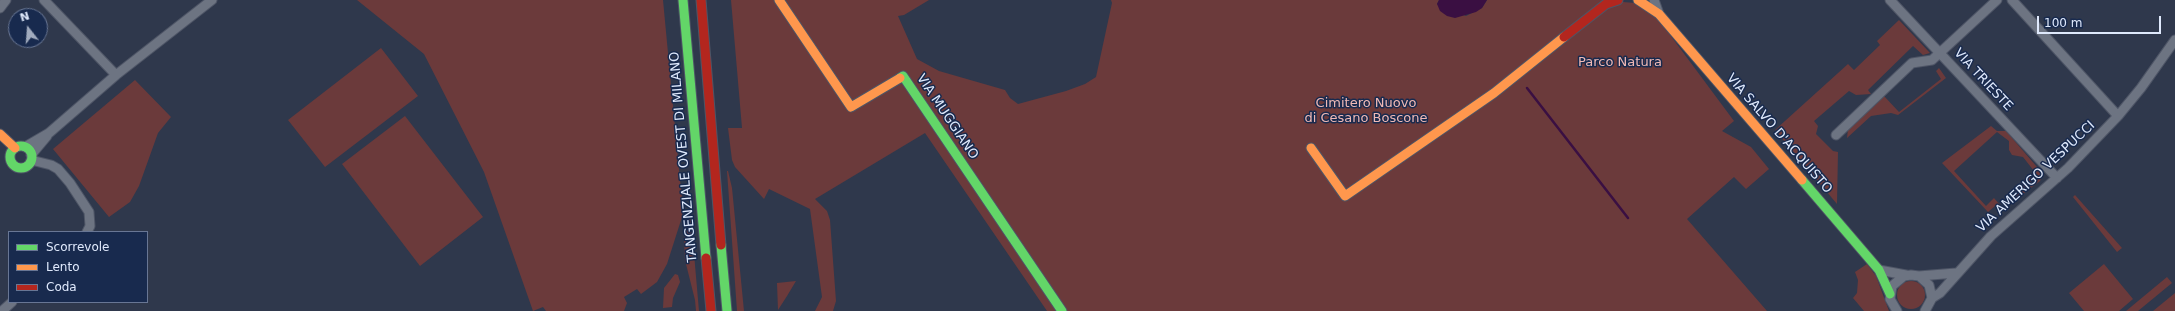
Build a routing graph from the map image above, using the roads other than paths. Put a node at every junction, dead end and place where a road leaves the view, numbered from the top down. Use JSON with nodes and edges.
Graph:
{"nodes":[{"id":1,"x":6,"y":0,"type":"edge"},
{"id":2,"x":44,"y":0,"type":"edge"},
{"id":3,"x":212,"y":0,"type":"edge"},
{"id":4,"x":683,"y":0,"type":"edge"},
{"id":5,"x":701,"y":0,"type":"edge"},
{"id":6,"x":779,"y":0,"type":"edge"},
{"id":7,"x":1618,"y":0,"type":"edge"},
{"id":8,"x":1638,"y":0,"type":"edge"},
{"id":9,"x":1654,"y":0,"type":"edge"},
{"id":10,"x":1890,"y":0,"type":"edge"},
{"id":11,"x":1997,"y":0,"type":"edge"},
{"id":12,"x":2012,"y":0,"type":"edge"},
{"id":13,"x":1607,"y":2,"type":"edge"},
{"id":14,"x":0,"y":8,"type":"edge"},
{"id":15,"x":1659,"y":14,"type":"junction"},
{"id":16,"x":2175,"y":40,"type":"edge"},
{"id":17,"x":1939,"y":52,"type":"junction"},
{"id":18,"x":116,"y":75,"type":"junction"},
{"id":19,"x":2118,"y":116,"type":"junction"},
{"id":20,"x":49,"y":133,"type":"junction"},
{"id":21,"x":0,"y":134,"type":"edge"},
{"id":22,"x":1836,"y":134,"type":"dead end"},
{"id":23,"x":0,"y":141,"type":"edge"},
{"id":24,"x":1311,"y":148,"type":"dead end"},
{"id":25,"x":17,"y":150,"type":"junction"},
{"id":26,"x":31,"y":157,"type":"junction"},
{"id":27,"x":2057,"y":178,"type":"junction"},
{"id":28,"x":88,"y":231,"type":"edge"},
{"id":29,"x":1879,"y":270,"type":"junction"},
{"id":30,"x":1956,"y":273,"type":"junction"},
{"id":31,"x":1906,"y":276,"type":"junction"},
{"id":32,"x":1919,"y":276,"type":"junction"},
{"id":33,"x":1890,"y":294,"type":"junction"},
{"id":34,"x":1932,"y":298,"type":"junction"},
{"id":35,"x":11,"y":303,"type":"edge"},
{"id":36,"x":2,"y":311,"type":"edge"},
{"id":37,"x":711,"y":311,"type":"edge"},
{"id":38,"x":727,"y":311,"type":"edge"},
{"id":39,"x":1062,"y":311,"type":"edge"},
{"id":40,"x":1896,"y":311,"type":"edge"},
{"id":41,"x":1925,"y":311,"type":"edge"}],
"edges":[{"from":1,"to":14,"type":"street"},
{"from":2,"to":18,"type":"street"},
{"from":3,"to":18,"type":"street"},
{"from":4,"to":37,"type":"main road","name":"TANGENZIALE OVEST DI MILANO"},
{"from":5,"to":38,"type":"main road"},
{"from":6,"to":39,"type":"main road","name":"VIA MUGGIANO"},
{"from":7,"to":13,"type":"main road"},
{"from":8,"to":15,"type":"main road","name":"VIA SALVO D'ACQUISTO"},
{"from":9,"to":15,"type":"street"},
{"from":10,"to":17,"type":"street","name":"VIA TRIESTE"},
{"from":11,"to":17,"type":"street"},
{"from":12,"to":19,"type":"street"},
{"from":13,"to":24,"type":"main road"},
{"from":15,"to":29,"type":"main road","name":"VIA SALVO D'ACQUISTO"},
{"from":16,"to":19,"type":"street","name":"VIA AMERIGO VESPUCCI"},
{"from":17,"to":22,"type":"street"},
{"from":17,"to":27,"type":"street","name":"VIA TRIESTE"},
{"from":18,"to":20,"type":"street"},
{"from":19,"to":27,"type":"street","name":"VIA AMERIGO VESPUCCI"},
{"from":20,"to":25,"type":"street"},
{"from":20,"to":26,"type":"street"},
{"from":21,"to":25,"type":"main road"},
{"from":23,"to":25,"type":"main road"},
{"from":25,"to":26,"type":"main road"},
{"from":25,"to":26,"type":"main road"},
{"from":26,"to":28,"type":"street"},
{"from":27,"to":30,"type":"street","name":"VIA AMERIGO VESPUCCI"},
{"from":29,"to":31,"type":"street"},
{"from":29,"to":33,"type":"main road","name":"VIA SALVO D'ACQUISTO"},
{"from":30,"to":32,"type":"street"},
{"from":30,"to":34,"type":"street","name":"VIA AMERIGO VESPUCCI"},
{"from":31,"to":32,"type":"street"},
{"from":31,"to":33,"type":"street"},
{"from":32,"to":34,"type":"street"},
{"from":33,"to":40,"type":"street"},
{"from":34,"to":41,"type":"street","name":"VIA AMERIGO VESPUCCI"},
{"from":35,"to":36,"type":"street"}]}
